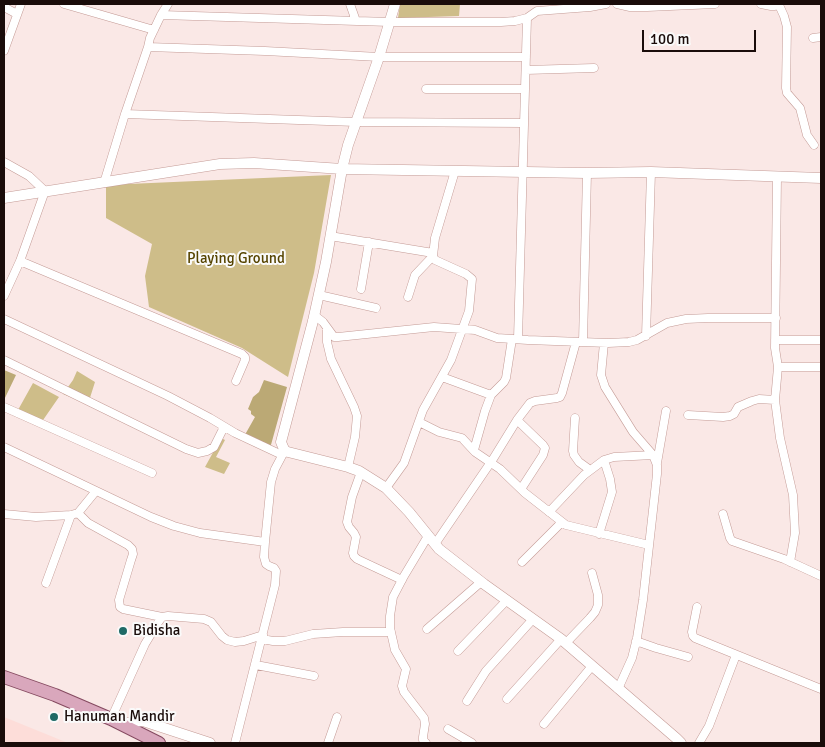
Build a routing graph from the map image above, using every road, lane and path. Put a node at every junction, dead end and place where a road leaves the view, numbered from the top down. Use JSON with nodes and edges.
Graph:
{"nodes":[{"id":1,"x":21,"y":4,"type":"edge"},
{"id":2,"x":64,"y":4,"type":"edge"},
{"id":3,"x":168,"y":4,"type":"edge"},
{"id":4,"x":350,"y":4,"type":"edge"},
{"id":5,"x":395,"y":4,"type":"edge"},
{"id":6,"x":606,"y":4,"type":"edge"},
{"id":7,"x":617,"y":4,"type":"edge"},
{"id":8,"x":715,"y":4,"type":"edge"},
{"id":9,"x":761,"y":4,"type":"edge"},
{"id":10,"x":779,"y":4,"type":"edge"},
{"id":11,"x":4,"y":7,"type":"edge"},
{"id":12,"x":539,"y":8,"type":"edge"},
{"id":13,"x":17,"y":14,"type":"junction"},
{"id":14,"x":161,"y":15,"type":"junction"},
{"id":15,"x":527,"y":18,"type":"junction"},
{"id":16,"x":356,"y":21,"type":"junction"},
{"id":17,"x":390,"y":22,"type":"junction"},
{"id":18,"x":154,"y":30,"type":"junction"},
{"id":19,"x":148,"y":47,"type":"junction"},
{"id":20,"x":4,"y":51,"type":"edge"},
{"id":21,"x":379,"y":57,"type":"junction"},
{"id":22,"x":526,"y":57,"type":"junction"},
{"id":23,"x":594,"y":68,"type":"dead end"},
{"id":24,"x":526,"y":70,"type":"junction"},
{"id":25,"x":426,"y":88,"type":"dead end"},
{"id":26,"x":525,"y":89,"type":"junction"},
{"id":27,"x":125,"y":114,"type":"junction"},
{"id":28,"x":356,"y":122,"type":"junction"},
{"id":29,"x":524,"y":123,"type":"junction"},
{"id":30,"x":814,"y":145,"type":"dead end"},
{"id":31,"x":4,"y":162,"type":"edge"},
{"id":32,"x":342,"y":169,"type":"junction"},
{"id":33,"x":454,"y":171,"type":"junction"},
{"id":34,"x":522,"y":172,"type":"junction"},
{"id":35,"x":651,"y":172,"type":"junction"},
{"id":36,"x":587,"y":173,"type":"junction"},
{"id":37,"x":777,"y":177,"type":"junction"},
{"id":38,"x":821,"y":178,"type":"edge"},
{"id":39,"x":104,"y":183,"type":"junction"},
{"id":40,"x":45,"y":191,"type":"junction"},
{"id":41,"x":4,"y":198,"type":"edge"},
{"id":42,"x":330,"y":236,"type":"junction"},
{"id":43,"x":369,"y":242,"type":"junction"},
{"id":44,"x":433,"y":254,"type":"junction"},
{"id":45,"x":20,"y":261,"type":"junction"},
{"id":46,"x":361,"y":289,"type":"dead end"},
{"id":47,"x":319,"y":295,"type":"junction"},
{"id":48,"x":4,"y":296,"type":"edge"},
{"id":49,"x":408,"y":297,"type":"dead end"},
{"id":50,"x":376,"y":308,"type":"dead end"},
{"id":51,"x":314,"y":315,"type":"junction"},
{"id":52,"x":776,"y":318,"type":"junction"},
{"id":53,"x":4,"y":319,"type":"edge"},
{"id":54,"x":327,"y":327,"type":"junction"},
{"id":55,"x":463,"y":329,"type":"junction"},
{"id":56,"x":646,"y":336,"type":"junction"},
{"id":57,"x":515,"y":339,"type":"junction"},
{"id":58,"x":776,"y":340,"type":"junction"},
{"id":59,"x":821,"y":340,"type":"edge"},
{"id":60,"x":579,"y":342,"type":"junction"},
{"id":61,"x":604,"y":343,"type":"junction"},
{"id":62,"x":4,"y":360,"type":"edge"},
{"id":63,"x":778,"y":367,"type":"junction"},
{"id":64,"x":821,"y":367,"type":"edge"},
{"id":65,"x":442,"y":377,"type":"junction"},
{"id":66,"x":236,"y":381,"type":"dead end"},
{"id":67,"x":491,"y":395,"type":"junction"},
{"id":68,"x":775,"y":400,"type":"junction"},
{"id":69,"x":4,"y":407,"type":"edge"},
{"id":70,"x":666,"y":411,"type":"dead end"},
{"id":71,"x":688,"y":415,"type":"dead end"},
{"id":72,"x":576,"y":418,"type":"dead end"},
{"id":73,"x":516,"y":420,"type":"junction"},
{"id":74,"x":419,"y":422,"type":"junction"},
{"id":75,"x":224,"y":427,"type":"junction"},
{"id":76,"x":4,"y":447,"type":"edge"},
{"id":77,"x":474,"y":450,"type":"junction"},
{"id":78,"x":283,"y":453,"type":"junction"},
{"id":79,"x":653,"y":455,"type":"junction"},
{"id":80,"x":604,"y":460,"type":"junction"},
{"id":81,"x":490,"y":463,"type":"junction"},
{"id":82,"x":657,"y":465,"type":"junction"},
{"id":83,"x":348,"y":467,"type":"junction"},
{"id":84,"x":590,"y":470,"type":"junction"},
{"id":85,"x":361,"y":472,"type":"junction"},
{"id":86,"x":152,"y":473,"type":"dead end"},
{"id":87,"x":386,"y":488,"type":"junction"},
{"id":88,"x":521,"y":489,"type":"junction"},
{"id":89,"x":96,"y":491,"type":"junction"},
{"id":90,"x":549,"y":512,"type":"junction"},
{"id":91,"x":4,"y":514,"type":"edge"},
{"id":92,"x":75,"y":514,"type":"junction"},
{"id":93,"x":723,"y":514,"type":"dead end"},
{"id":94,"x":561,"y":523,"type":"junction"},
{"id":95,"x":600,"y":534,"type":"junction"},
{"id":96,"x":432,"y":540,"type":"junction"},
{"id":97,"x":265,"y":542,"type":"junction"},
{"id":98,"x":648,"y":545,"type":"junction"},
{"id":99,"x":522,"y":562,"type":"dead end"},
{"id":100,"x":790,"y":562,"type":"junction"},
{"id":101,"x":592,"y":573,"type":"dead end"},
{"id":102,"x":821,"y":576,"type":"edge"},
{"id":103,"x":402,"y":580,"type":"junction"},
{"id":104,"x":482,"y":582,"type":"junction"},
{"id":105,"x":46,"y":583,"type":"dead end"},
{"id":106,"x":507,"y":600,"type":"junction"},
{"id":107,"x":698,"y":607,"type":"dead end"},
{"id":108,"x":162,"y":617,"type":"junction"},
{"id":109,"x":533,"y":619,"type":"junction"},
{"id":110,"x":427,"y":629,"type":"dead end"},
{"id":111,"x":391,"y":632,"type":"junction"},
{"id":112,"x":262,"y":637,"type":"junction"},
{"id":113,"x":563,"y":641,"type":"junction"},
{"id":114,"x":636,"y":641,"type":"junction"},
{"id":115,"x":458,"y":651,"type":"dead end"},
{"id":116,"x":736,"y":655,"type":"junction"},
{"id":117,"x":688,"y":657,"type":"dead end"},
{"id":118,"x":256,"y":664,"type":"junction"},
{"id":119,"x":592,"y":666,"type":"junction"},
{"id":120,"x":314,"y":676,"type":"dead end"},
{"id":121,"x":4,"y":677,"type":"edge"},
{"id":122,"x":618,"y":689,"type":"junction"},
{"id":123,"x":821,"y":689,"type":"edge"},
{"id":124,"x":507,"y":699,"type":"dead end"},
{"id":125,"x":467,"y":701,"type":"dead end"},
{"id":126,"x":337,"y":717,"type":"dead end"},
{"id":127,"x":115,"y":721,"type":"junction"},
{"id":128,"x":544,"y":724,"type":"dead end"},
{"id":129,"x":448,"y":729,"type":"dead end"},
{"id":130,"x":676,"y":742,"type":"edge"},
{"id":131,"x":159,"y":743,"type":"edge"},
{"id":132,"x":210,"y":743,"type":"edge"},
{"id":133,"x":236,"y":743,"type":"edge"},
{"id":134,"x":328,"y":743,"type":"edge"},
{"id":135,"x":426,"y":743,"type":"edge"},
{"id":136,"x":472,"y":743,"type":"edge"},
{"id":137,"x":699,"y":743,"type":"edge"}],
"edges":[{"from":1,"to":13,"type":"street"},
{"from":2,"to":18,"type":"street"},
{"from":3,"to":14,"type":"street"},
{"from":4,"to":16,"type":"street"},
{"from":5,"to":17,"type":"street"},
{"from":6,"to":12,"type":"street"},
{"from":7,"to":8,"type":"street"},
{"from":9,"to":10,"type":"street"},
{"from":10,"to":30,"type":"street"},
{"from":11,"to":13,"type":"street"},
{"from":12,"to":15,"type":"street"},
{"from":13,"to":20,"type":"street"},
{"from":14,"to":16,"type":"street"},
{"from":14,"to":18,"type":"street"},
{"from":15,"to":17,"type":"street"},
{"from":15,"to":22,"type":"street"},
{"from":16,"to":17,"type":"street"},
{"from":17,"to":21,"type":"street"},
{"from":18,"to":19,"type":"street"},
{"from":19,"to":21,"type":"street"},
{"from":19,"to":27,"type":"street"},
{"from":21,"to":22,"type":"street"},
{"from":21,"to":28,"type":"street"},
{"from":22,"to":24,"type":"street"},
{"from":23,"to":24,"type":"street"},
{"from":24,"to":26,"type":"street"},
{"from":25,"to":26,"type":"street"},
{"from":26,"to":29,"type":"street"},
{"from":27,"to":28,"type":"street"},
{"from":27,"to":39,"type":"street"},
{"from":28,"to":29,"type":"street"},
{"from":28,"to":32,"type":"street"},
{"from":29,"to":34,"type":"street"},
{"from":31,"to":40,"type":"street"},
{"from":32,"to":33,"type":"street"},
{"from":32,"to":39,"type":"street"},
{"from":32,"to":42,"type":"street"},
{"from":33,"to":34,"type":"street"},
{"from":33,"to":44,"type":"street"},
{"from":34,"to":36,"type":"street"},
{"from":34,"to":57,"type":"street"},
{"from":35,"to":36,"type":"street"},
{"from":35,"to":37,"type":"street"},
{"from":35,"to":56,"type":"street"},
{"from":36,"to":60,"type":"street"},
{"from":37,"to":38,"type":"street"},
{"from":37,"to":52,"type":"street"},
{"from":39,"to":40,"type":"street"},
{"from":40,"to":41,"type":"street"},
{"from":40,"to":45,"type":"street"},
{"from":42,"to":43,"type":"street"},
{"from":42,"to":47,"type":"street"},
{"from":43,"to":44,"type":"street"},
{"from":43,"to":46,"type":"street"},
{"from":44,"to":49,"type":"street"},
{"from":44,"to":55,"type":"street"},
{"from":45,"to":48,"type":"street"},
{"from":45,"to":66,"type":"street"},
{"from":47,"to":50,"type":"street"},
{"from":47,"to":51,"type":"street"},
{"from":51,"to":54,"type":"street"},
{"from":51,"to":78,"type":"street"},
{"from":52,"to":56,"type":"street"},
{"from":52,"to":58,"type":"street"},
{"from":53,"to":75,"type":"street"},
{"from":54,"to":55,"type":"street"},
{"from":54,"to":83,"type":"street"},
{"from":55,"to":57,"type":"street"},
{"from":55,"to":65,"type":"street"},
{"from":56,"to":61,"type":"street"},
{"from":57,"to":60,"type":"street"},
{"from":57,"to":67,"type":"street"},
{"from":58,"to":59,"type":"street"},
{"from":58,"to":63,"type":"street"},
{"from":60,"to":61,"type":"street"},
{"from":60,"to":73,"type":"street"},
{"from":61,"to":79,"type":"street"},
{"from":62,"to":75,"type":"street"},
{"from":63,"to":64,"type":"street"},
{"from":63,"to":68,"type":"street"},
{"from":65,"to":67,"type":"street"},
{"from":65,"to":74,"type":"street"},
{"from":67,"to":77,"type":"street"},
{"from":68,"to":71,"type":"street"},
{"from":68,"to":100,"type":"street"},
{"from":69,"to":86,"type":"street"},
{"from":70,"to":82,"type":"street"},
{"from":72,"to":84,"type":"street"},
{"from":73,"to":81,"type":"street"},
{"from":73,"to":88,"type":"street"},
{"from":74,"to":77,"type":"street"},
{"from":74,"to":87,"type":"street"},
{"from":75,"to":78,"type":"street"},
{"from":76,"to":89,"type":"street"},
{"from":77,"to":81,"type":"street"},
{"from":78,"to":83,"type":"street"},
{"from":78,"to":97,"type":"street"},
{"from":79,"to":80,"type":"street"},
{"from":79,"to":82,"type":"street"},
{"from":80,"to":84,"type":"street"},
{"from":80,"to":95,"type":"street"},
{"from":81,"to":88,"type":"street"},
{"from":81,"to":96,"type":"street"},
{"from":82,"to":98,"type":"street"},
{"from":83,"to":85,"type":"street"},
{"from":84,"to":90,"type":"street"},
{"from":85,"to":87,"type":"street"},
{"from":85,"to":103,"type":"street"},
{"from":87,"to":96,"type":"street"},
{"from":88,"to":90,"type":"street"},
{"from":89,"to":92,"type":"street"},
{"from":89,"to":97,"type":"street"},
{"from":90,"to":94,"type":"street"},
{"from":91,"to":92,"type":"street"},
{"from":92,"to":105,"type":"street"},
{"from":92,"to":108,"type":"street"},
{"from":93,"to":100,"type":"street"},
{"from":94,"to":95,"type":"street"},
{"from":94,"to":99,"type":"street"},
{"from":95,"to":98,"type":"street"},
{"from":96,"to":103,"type":"street"},
{"from":96,"to":104,"type":"street"},
{"from":97,"to":112,"type":"street"},
{"from":98,"to":114,"type":"street"},
{"from":100,"to":102,"type":"street"},
{"from":101,"to":113,"type":"street"},
{"from":103,"to":111,"type":"street"},
{"from":104,"to":106,"type":"street"},
{"from":104,"to":110,"type":"street"},
{"from":106,"to":109,"type":"street"},
{"from":106,"to":115,"type":"street"},
{"from":107,"to":116,"type":"street"},
{"from":108,"to":112,"type":"street"},
{"from":108,"to":127,"type":"street"},
{"from":109,"to":113,"type":"street"},
{"from":109,"to":125,"type":"street"},
{"from":111,"to":112,"type":"street"},
{"from":111,"to":135,"type":"street"},
{"from":112,"to":118,"type":"street"},
{"from":113,"to":119,"type":"street"},
{"from":113,"to":124,"type":"street"},
{"from":114,"to":117,"type":"street"},
{"from":114,"to":122,"type":"street"},
{"from":116,"to":123,"type":"street"},
{"from":116,"to":137,"type":"street"},
{"from":118,"to":120,"type":"street"},
{"from":118,"to":133,"type":"street"},
{"from":119,"to":122,"type":"street"},
{"from":119,"to":128,"type":"street"},
{"from":121,"to":127,"type":"main road"},
{"from":122,"to":130,"type":"street"},
{"from":126,"to":134,"type":"street"},
{"from":127,"to":131,"type":"main road"},
{"from":127,"to":132,"type":"street"},
{"from":129,"to":136,"type":"street"}]}
